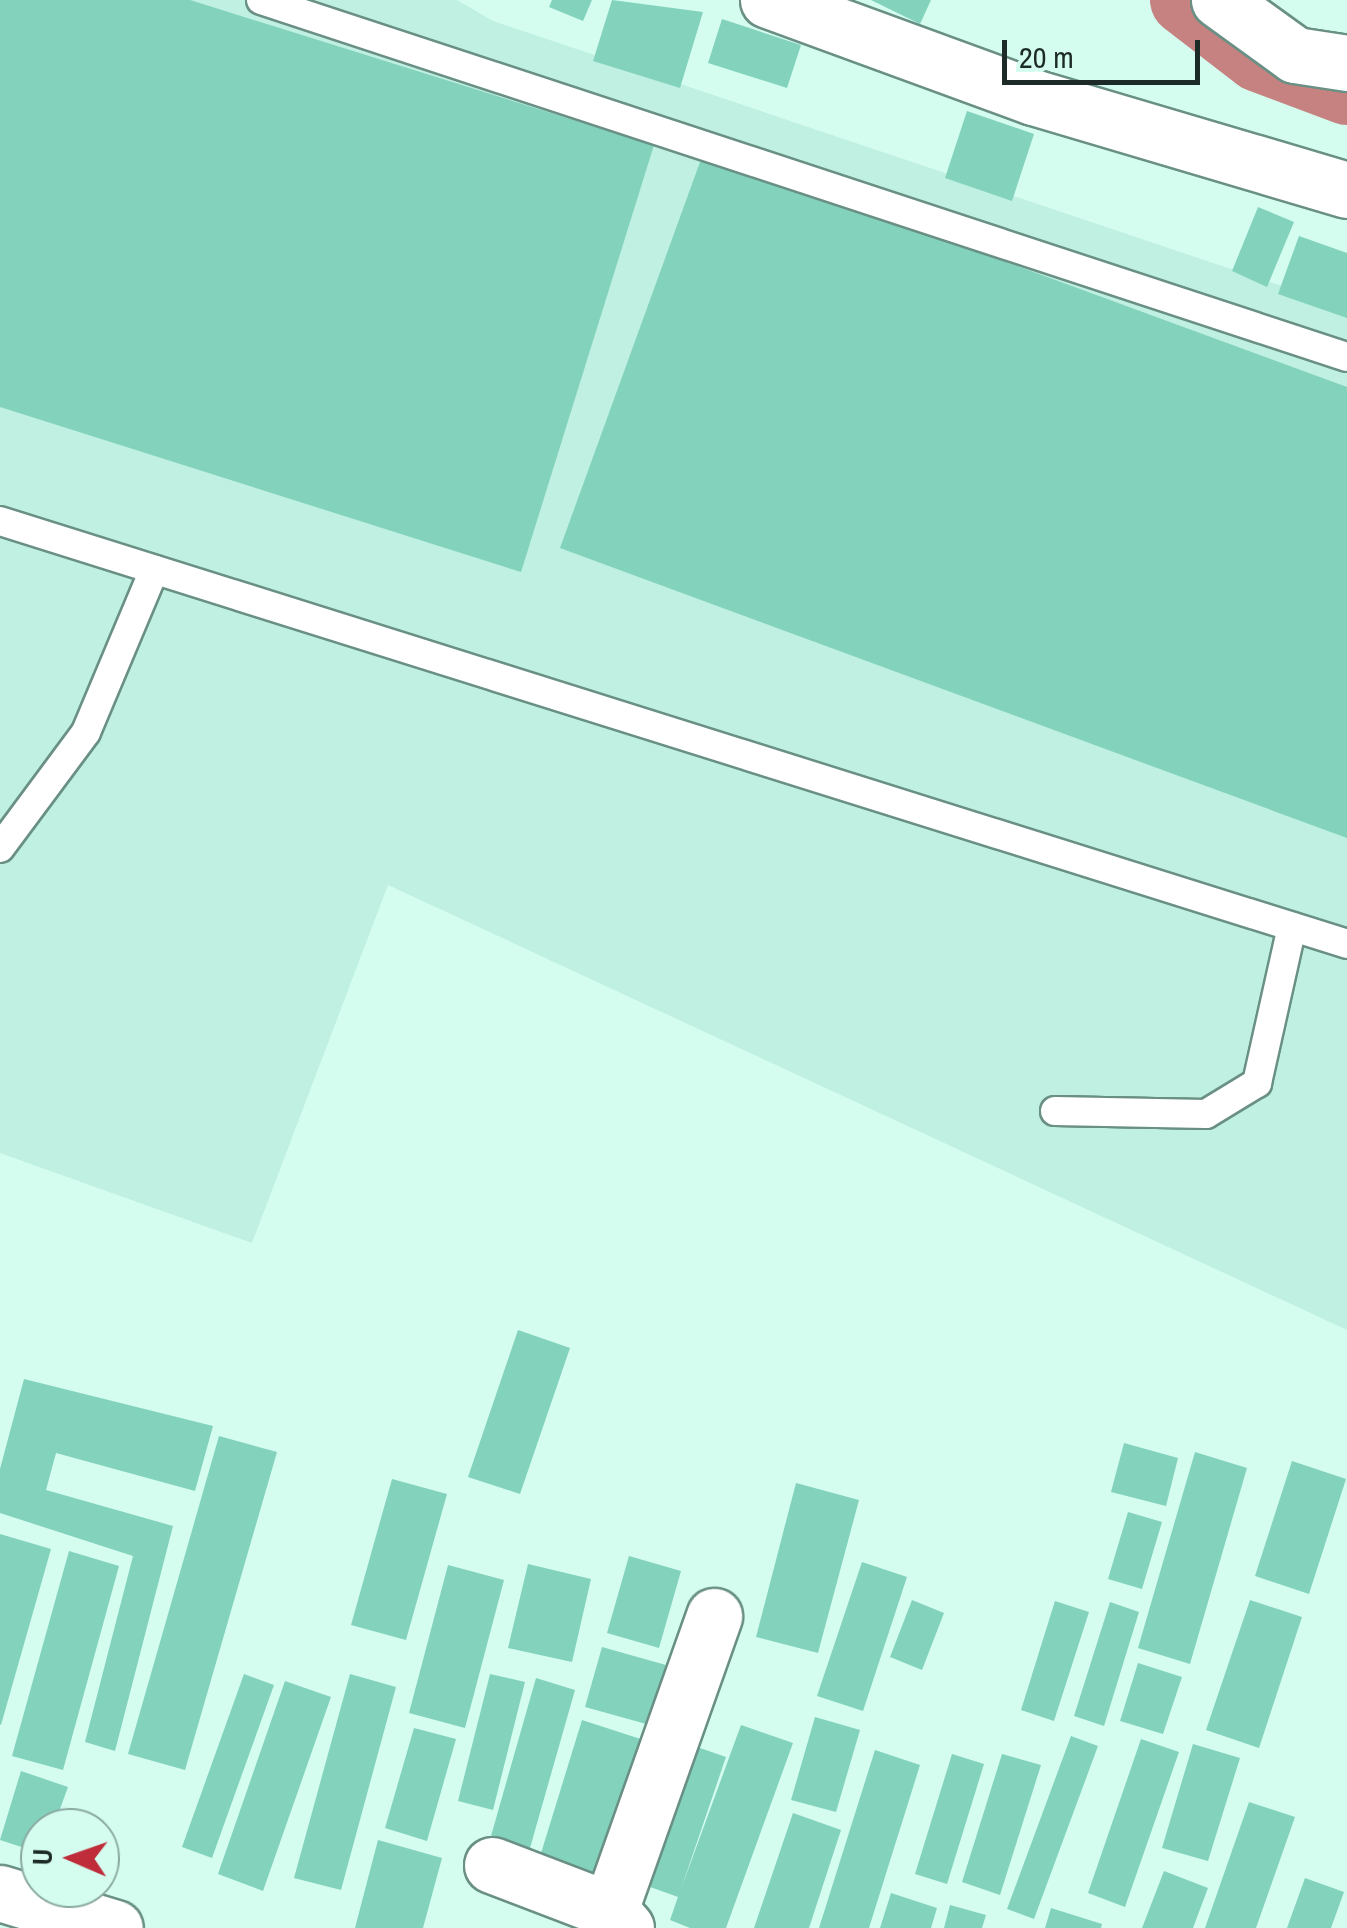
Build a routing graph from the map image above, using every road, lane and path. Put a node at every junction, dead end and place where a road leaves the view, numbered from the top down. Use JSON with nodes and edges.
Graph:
{"nodes":[{"id":1,"x":261,"y":0,"type":"edge"},
{"id":2,"x":768,"y":0,"type":"edge"},
{"id":3,"x":1219,"y":0,"type":"edge"},
{"id":4,"x":1347,"y":63,"type":"edge"},
{"id":5,"x":1347,"y":190,"type":"edge"},
{"id":6,"x":1347,"y":357,"type":"edge"},
{"id":7,"x":0,"y":521,"type":"edge"},
{"id":8,"x":154,"y":570,"type":"junction"},
{"id":9,"x":0,"y":848,"type":"edge"},
{"id":10,"x":1292,"y":927,"type":"junction"},
{"id":11,"x":1347,"y":944,"type":"edge"},
{"id":12,"x":1055,"y":1111,"type":"dead end"},
{"id":13,"x":714,"y":1616,"type":"dead end"},
{"id":14,"x":492,"y":1865,"type":"dead end"},
{"id":15,"x":0,"y":1893,"type":"edge"},
{"id":16,"x":618,"y":1919,"type":"edge"},
{"id":17,"x":115,"y":1928,"type":"edge"}],
"edges":[{"from":1,"to":6,"type":"lane"},
{"from":2,"to":5,"type":"street"},
{"from":3,"to":4,"type":"street"},
{"from":7,"to":8,"type":"lane"},
{"from":8,"to":9,"type":"lane"},
{"from":8,"to":10,"type":"lane"},
{"from":10,"to":11,"type":"lane"},
{"from":10,"to":12,"type":"lane"},
{"from":13,"to":16,"type":"street"},
{"from":14,"to":16,"type":"street"},
{"from":15,"to":17,"type":"street"}]}
